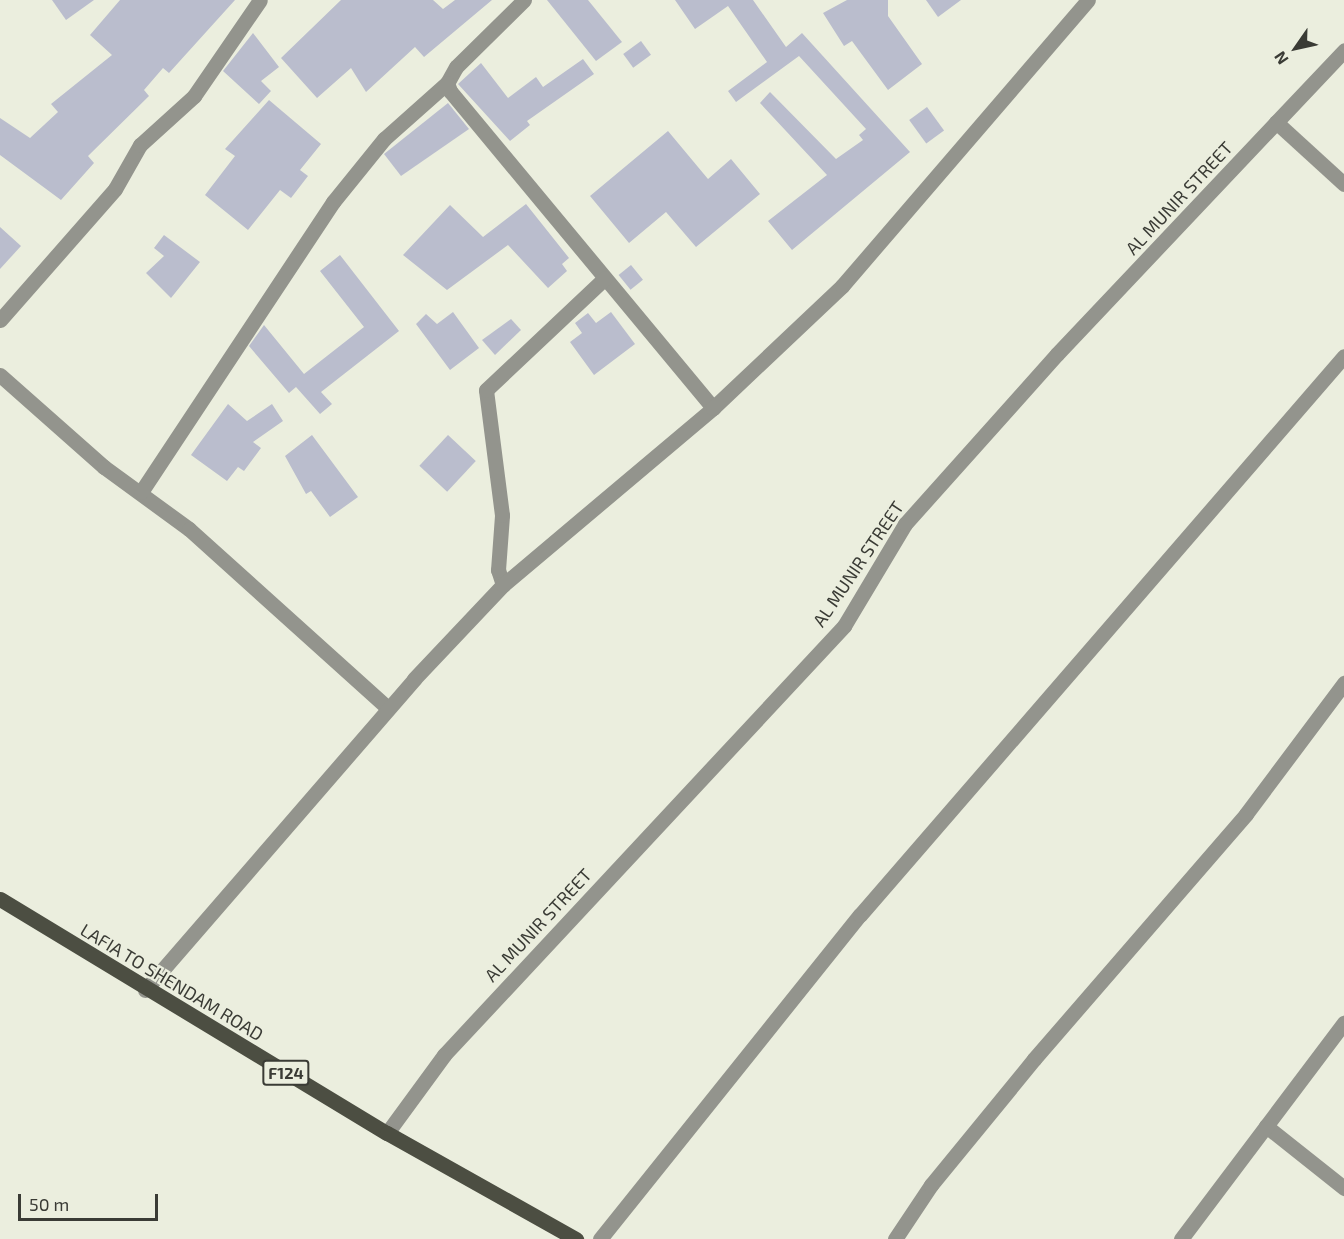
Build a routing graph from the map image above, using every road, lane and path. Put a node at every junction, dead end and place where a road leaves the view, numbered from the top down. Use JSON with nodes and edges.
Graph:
{"nodes":[{"id":1,"x":260,"y":0,"type":"edge"},
{"id":2,"x":524,"y":0,"type":"edge"},
{"id":3,"x":1088,"y":0,"type":"edge"},
{"id":4,"x":1344,"y":50,"type":"edge"},
{"id":5,"x":447,"y":83,"type":"junction"},
{"id":6,"x":1276,"y":122,"type":"junction"},
{"id":7,"x":1344,"y":184,"type":"edge"},
{"id":8,"x":605,"y":278,"type":"junction"},
{"id":9,"x":0,"y":320,"type":"edge"},
{"id":10,"x":1344,"y":356,"type":"edge"},
{"id":11,"x":0,"y":375,"type":"edge"},
{"id":12,"x":713,"y":408,"type":"junction"},
{"id":13,"x":141,"y":492,"type":"junction"},
{"id":14,"x":503,"y":585,"type":"junction"},
{"id":15,"x":1344,"y":683,"type":"edge"},
{"id":16,"x":388,"y":708,"type":"junction"},
{"id":17,"x":0,"y":899,"type":"edge"},
{"id":18,"x":145,"y":990,"type":"junction"},
{"id":19,"x":1344,"y":1023,"type":"edge"},
{"id":20,"x":1266,"y":1126,"type":"junction"},
{"id":21,"x":387,"y":1133,"type":"junction"},
{"id":22,"x":1344,"y":1188,"type":"edge"},
{"id":23,"x":576,"y":1239,"type":"edge"},
{"id":24,"x":600,"y":1239,"type":"edge"},
{"id":25,"x":895,"y":1239,"type":"edge"},
{"id":26,"x":1181,"y":1239,"type":"edge"}],
"edges":[{"from":1,"to":9,"type":"street"},
{"from":2,"to":5,"type":"street"},
{"from":3,"to":12,"type":"street"},
{"from":4,"to":6,"type":"street","name":"AL MUNIR STREET"},
{"from":5,"to":8,"type":"street"},
{"from":5,"to":13,"type":"street"},
{"from":6,"to":7,"type":"street"},
{"from":6,"to":21,"type":"street","name":"AL MUNIR STREET"},
{"from":8,"to":12,"type":"street"},
{"from":8,"to":14,"type":"street"},
{"from":10,"to":24,"type":"street"},
{"from":11,"to":13,"type":"street"},
{"from":12,"to":14,"type":"street"},
{"from":13,"to":16,"type":"street"},
{"from":14,"to":16,"type":"street"},
{"from":15,"to":25,"type":"street"},
{"from":16,"to":18,"type":"street"},
{"from":17,"to":18,"type":"main road","name":"LAFIA TO SHENDAM ROAD","number":"F124"},
{"from":18,"to":21,"type":"main road","name":"LAFIA TO SHENDAM ROAD","number":"F124"},
{"from":19,"to":20,"type":"street"},
{"from":20,"to":22,"type":"street"},
{"from":20,"to":26,"type":"street"},
{"from":21,"to":23,"type":"main road","name":"LAFIA TO SHENDAM ROAD","number":"F124"}]}
